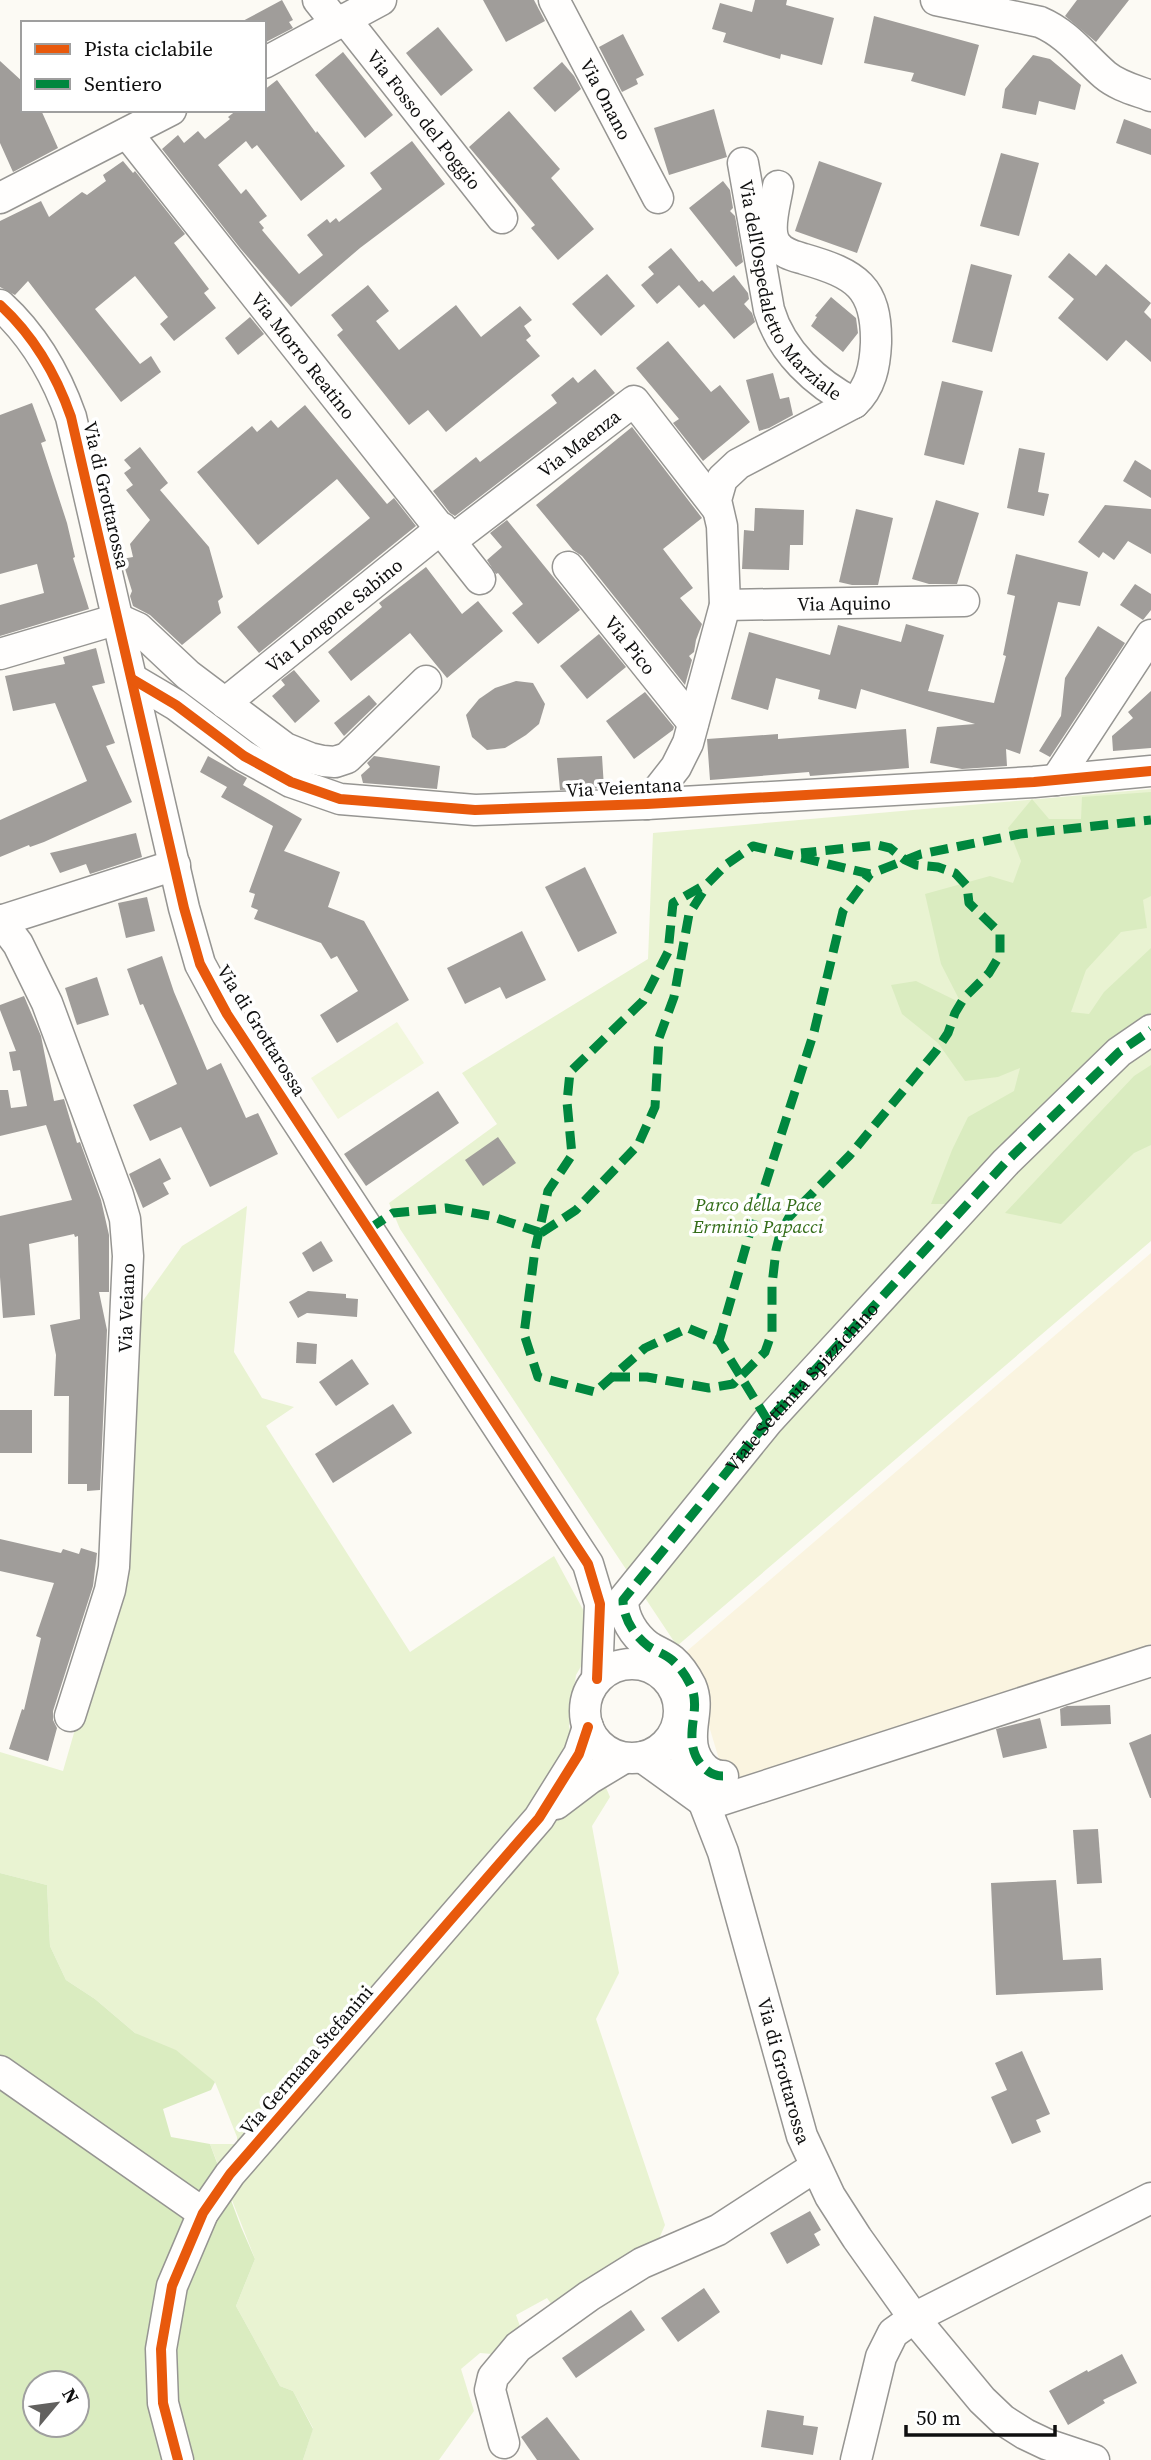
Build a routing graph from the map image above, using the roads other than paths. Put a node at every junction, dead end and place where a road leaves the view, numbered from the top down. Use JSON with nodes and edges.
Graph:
{"nodes":[{"id":1,"x":318,"y":0,"type":"edge"},
{"id":2,"x":381,"y":0,"type":"edge"},
{"id":3,"x":554,"y":0,"type":"edge"},
{"id":4,"x":936,"y":0,"type":"edge"},
{"id":5,"x":1045,"y":11,"type":"edge"},
{"id":6,"x":341,"y":22,"type":"junction"},
{"id":7,"x":266,"y":62,"type":"edge"},
{"id":8,"x":1151,"y":96,"type":"edge"},
{"id":9,"x":168,"y":112,"type":"edge"},
{"id":10,"x":127,"y":133,"type":"junction"},
{"id":11,"x":743,"y":163,"type":"dead end"},
{"id":12,"x":778,"y":186,"type":"dead end"},
{"id":13,"x":0,"y":198,"type":"edge"},
{"id":14,"x":658,"y":198,"type":"dead end"},
{"id":15,"x":502,"y":218,"type":"dead end"},
{"id":16,"x":0,"y":305,"type":"edge"},
{"id":17,"x":854,"y":403,"type":"junction"},
{"id":18,"x":716,"y":507,"type":"junction"},
{"id":19,"x":447,"y":534,"type":"junction"},
{"id":20,"x":568,"y":567,"type":"dead end"},
{"id":21,"x":480,"y":579,"type":"dead end"},
{"id":22,"x":964,"y":601,"type":"dead end"},
{"id":23,"x":725,"y":605,"type":"junction"},
{"id":24,"x":118,"y":619,"type":"junction"},
{"id":25,"x":1151,"y":635,"type":"edge"},
{"id":26,"x":0,"y":654,"type":"edge"},
{"id":27,"x":132,"y":679,"type":"junction"},
{"id":28,"x":426,"y":681,"type":"dead end"},
{"id":29,"x":225,"y":703,"type":"junction"},
{"id":30,"x":693,"y":723,"type":"junction"},
{"id":31,"x":1151,"y":771,"type":"edge"},
{"id":32,"x":1056,"y":780,"type":"junction"},
{"id":33,"x":647,"y":804,"type":"junction"},
{"id":34,"x":175,"y":865,"type":"junction"},
{"id":35,"x":0,"y":920,"type":"edge"},
{"id":36,"x":1151,"y":1030,"type":"edge"},
{"id":37,"x":600,"y":1604,"type":"junction"},
{"id":38,"x":1151,"y":1661,"type":"edge"},
{"id":39,"x":651,"y":1667,"type":"junction"},
{"id":40,"x":597,"y":1679,"type":"junction"},
{"id":41,"x":70,"y":1716,"type":"dead end"},
{"id":42,"x":588,"y":1727,"type":"junction"},
{"id":43,"x":677,"y":1727,"type":"junction"},
{"id":44,"x":633,"y":1758,"type":"junction"},
{"id":45,"x":723,"y":1776,"type":"dead end"},
{"id":46,"x":704,"y":1803,"type":"junction"},
{"id":47,"x":539,"y":1818,"type":"junction"},
{"id":48,"x":0,"y":2071,"type":"edge"},
{"id":49,"x":815,"y":2167,"type":"junction"},
{"id":50,"x":1151,"y":2198,"type":"edge"},
{"id":51,"x":203,"y":2213,"type":"junction"},
{"id":52,"x":914,"y":2318,"type":"junction"},
{"id":53,"x":504,"y":2442,"type":"dead end"},
{"id":54,"x":178,"y":2460,"type":"edge"},
{"id":55,"x":856,"y":2460,"type":"edge"},
{"id":56,"x":1094,"y":2460,"type":"edge"}],
"edges":[{"from":1,"to":6,"type":"street","name":"Via Fosso del Poggio"},
{"from":2,"to":6,"type":"street"},
{"from":3,"to":14,"type":"street","name":"Via Onano"},
{"from":4,"to":5,"type":"street"},
{"from":5,"to":8,"type":"street"},
{"from":6,"to":7,"type":"street"},
{"from":6,"to":15,"type":"street","name":"Via Fosso del Poggio"},
{"from":9,"to":10,"type":"street"},
{"from":10,"to":13,"type":"street"},
{"from":10,"to":19,"type":"street","name":"Via Morro Reatino"},
{"from":11,"to":17,"type":"street","name":"Via dell'Ospedaletto Marziale"},
{"from":12,"to":17,"type":"street","name":"Via dell'Ospedaletto Marziale"},
{"from":16,"to":24,"type":"street","name":"Via di Grottarossa"},
{"from":17,"to":18,"type":"street","name":"Via dell'Ospedaletto Marziale"},
{"from":18,"to":19,"type":"street","name":"Via Maenza"},
{"from":18,"to":23,"type":"street","name":"Via dell'Ospedaletto Marziale"},
{"from":19,"to":21,"type":"street","name":"Via Morro Reatino"},
{"from":19,"to":29,"type":"street","name":"Via Longone Sabino"},
{"from":20,"to":30,"type":"street","name":"Via Pico"},
{"from":22,"to":23,"type":"street","name":"Via Aquino"},
{"from":23,"to":30,"type":"street","name":"Via dell'Ospedaletto Marziale"},
{"from":24,"to":26,"type":"street"},
{"from":24,"to":27,"type":"street","name":"Via di Grottarossa"},
{"from":24,"to":29,"type":"street"},
{"from":25,"to":32,"type":"street"},
{"from":27,"to":33,"type":"street","name":"Via Veientana"},
{"from":27,"to":34,"type":"street","name":"Via di Grottarossa"},
{"from":28,"to":29,"type":"street"},
{"from":30,"to":33,"type":"street","name":"Via dell'Ospedaletto Marziale"},
{"from":31,"to":32,"type":"street","name":"Via Veientana"},
{"from":32,"to":33,"type":"street","name":"Via Veientana"},
{"from":34,"to":35,"type":"street"},
{"from":34,"to":37,"type":"street","name":"Via di Grottarossa"},
{"from":35,"to":41,"type":"street","name":"Via Veiano"},
{"from":36,"to":45,"type":"street","name":"Viale Settimia Spizzichino"},
{"from":37,"to":39,"type":"street","name":"Via di Grottarossa"},
{"from":37,"to":40,"type":"street","name":"Via di Grottarossa"},
{"from":38,"to":46,"type":"street"},
{"from":39,"to":40,"type":"street"},
{"from":39,"to":43,"type":"street"},
{"from":40,"to":42,"type":"street"},
{"from":42,"to":44,"type":"street"},
{"from":42,"to":47,"type":"street","name":"Via Germana Stefanini"},
{"from":43,"to":44,"type":"street"},
{"from":43,"to":46,"type":"street","name":"Via di Grottarossa"},
{"from":44,"to":46,"type":"street"},
{"from":44,"to":47,"type":"street","name":"Via Germana Stefanini"},
{"from":46,"to":49,"type":"street","name":"Via di Grottarossa"},
{"from":47,"to":51,"type":"street","name":"Via Germana Stefanini"},
{"from":48,"to":51,"type":"street"},
{"from":49,"to":52,"type":"street","name":"Via di Grottarossa"},
{"from":49,"to":53,"type":"street"},
{"from":50,"to":52,"type":"street"},
{"from":51,"to":54,"type":"street","name":"Via Germana Stefanini"},
{"from":52,"to":55,"type":"street"},
{"from":52,"to":56,"type":"street","name":"Via di Grottarossa"}]}
